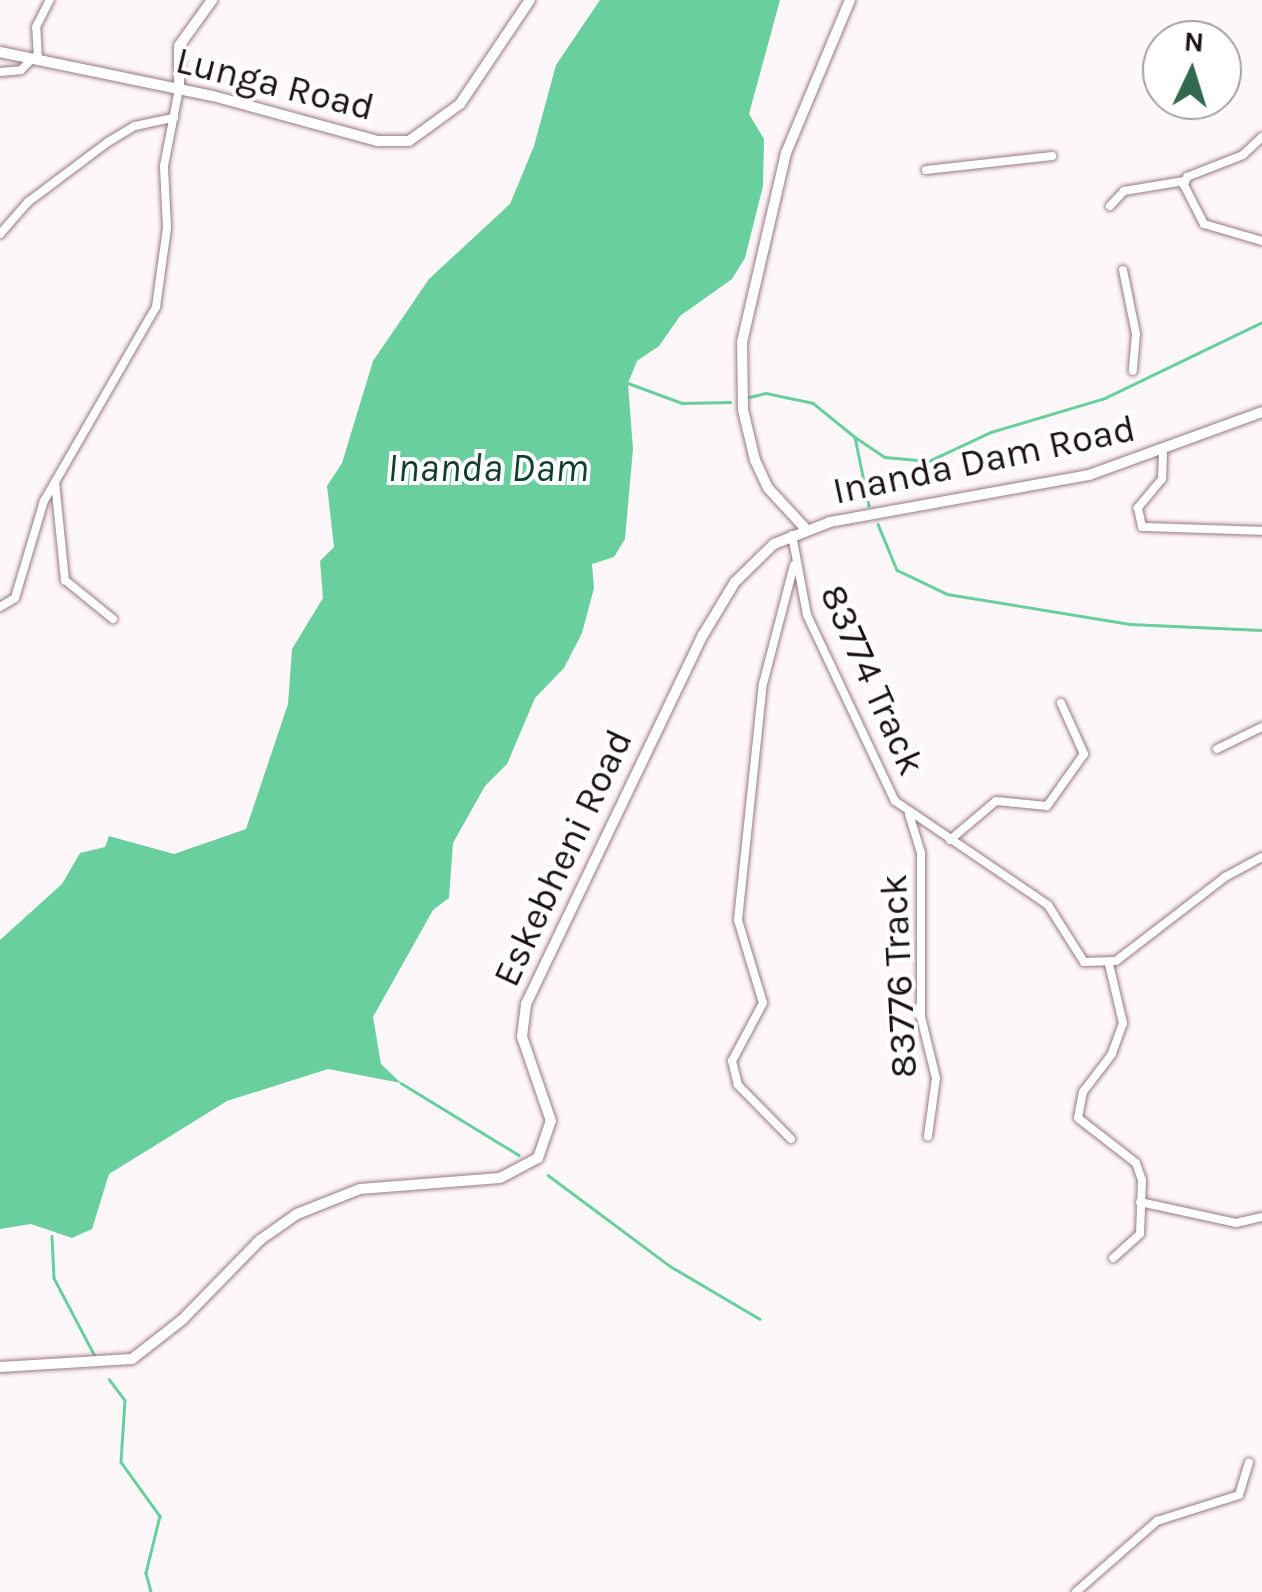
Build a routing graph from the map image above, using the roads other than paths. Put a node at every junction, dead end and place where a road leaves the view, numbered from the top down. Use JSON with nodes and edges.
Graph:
{"nodes":[{"id":1,"x":50,"y":0,"type":"edge"},
{"id":2,"x":212,"y":0,"type":"edge"},
{"id":3,"x":530,"y":0,"type":"edge"},
{"id":4,"x":850,"y":0,"type":"edge"},
{"id":5,"x":0,"y":52,"type":"edge"},
{"id":6,"x":35,"y":61,"type":"junction"},
{"id":7,"x":0,"y":72,"type":"edge"},
{"id":8,"x":179,"y":90,"type":"junction"},
{"id":9,"x":174,"y":118,"type":"junction"},
{"id":10,"x":1262,"y":136,"type":"edge"},
{"id":11,"x":1052,"y":156,"type":"dead end"},
{"id":12,"x":926,"y":170,"type":"dead end"},
{"id":13,"x":1184,"y":181,"type":"junction"},
{"id":14,"x":1110,"y":206,"type":"dead end"},
{"id":15,"x":0,"y":234,"type":"edge"},
{"id":16,"x":1262,"y":241,"type":"edge"},
{"id":17,"x":1123,"y":270,"type":"dead end"},
{"id":18,"x":1133,"y":371,"type":"dead end"},
{"id":19,"x":1262,"y":412,"type":"edge"},
{"id":20,"x":1164,"y":452,"type":"junction"},
{"id":21,"x":54,"y":482,"type":"junction"},
{"id":22,"x":804,"y":528,"type":"junction"},
{"id":23,"x":1262,"y":531,"type":"edge"},
{"id":24,"x":792,"y":534,"type":"junction"},
{"id":25,"x":774,"y":544,"type":"joint"},
{"id":26,"x":796,"y":561,"type":"junction"},
{"id":27,"x":0,"y":607,"type":"edge"},
{"id":28,"x":114,"y":619,"type":"dead end"},
{"id":29,"x":1060,"y":703,"type":"dead end"},
{"id":30,"x":1262,"y":727,"type":"edge"},
{"id":31,"x":1217,"y":749,"type":"dead end"},
{"id":32,"x":909,"y":814,"type":"junction"},
{"id":33,"x":950,"y":840,"type":"junction"},
{"id":34,"x":1262,"y":857,"type":"edge"},
{"id":35,"x":1109,"y":964,"type":"junction"},
{"id":36,"x":928,"y":1136,"type":"dead end"},
{"id":37,"x":791,"y":1139,"type":"dead end"},
{"id":38,"x":1140,"y":1202,"type":"junction"},
{"id":39,"x":1262,"y":1217,"type":"edge"},
{"id":40,"x":1113,"y":1258,"type":"dead end"},
{"id":41,"x":0,"y":1367,"type":"edge"},
{"id":42,"x":1249,"y":1462,"type":"dead end"},
{"id":43,"x":1076,"y":1592,"type":"edge"}],
"edges":[{"from":1,"to":6,"type":"street"},
{"from":2,"to":8,"type":"street"},
{"from":3,"to":8,"type":"street","name":"Lunga Road"},
{"from":4,"to":22,"type":"street"},
{"from":5,"to":6,"type":"street","name":"Lunga Road"},
{"from":6,"to":7,"type":"street"},
{"from":6,"to":8,"type":"street","name":"Lunga Road"},
{"from":8,"to":9,"type":"street"},
{"from":9,"to":15,"type":"street"},
{"from":9,"to":21,"type":"street"},
{"from":10,"to":13,"type":"street"},
{"from":11,"to":12,"type":"street"},
{"from":13,"to":14,"type":"street"},
{"from":13,"to":16,"type":"street"},
{"from":17,"to":18,"type":"street"},
{"from":19,"to":20,"type":"street","name":"Inanda Dam Road"},
{"from":20,"to":22,"type":"street","name":"Inanda Dam Road"},
{"from":20,"to":23,"type":"street"},
{"from":21,"to":27,"type":"street"},
{"from":21,"to":28,"type":"street"},
{"from":22,"to":24,"type":"street","name":"Inanda Dam Road"},
{"from":24,"to":25,"type":"street","name":"Inanda Dam Road"},
{"from":24,"to":26,"type":"street","name":"83774 Track"},
{"from":25,"to":41,"type":"street","name":"Eskebheni Road"},
{"from":26,"to":32,"type":"street","name":"83774 Track"},
{"from":26,"to":37,"type":"street"},
{"from":29,"to":33,"type":"street"},
{"from":30,"to":31,"type":"street"},
{"from":32,"to":33,"type":"street","name":"83774 Track"},
{"from":32,"to":36,"type":"street","name":"83776 Track"},
{"from":33,"to":35,"type":"street","name":"83774 Track"},
{"from":34,"to":35,"type":"street"},
{"from":35,"to":38,"type":"street"},
{"from":38,"to":39,"type":"street"},
{"from":38,"to":40,"type":"street"},
{"from":42,"to":43,"type":"street"}]}
